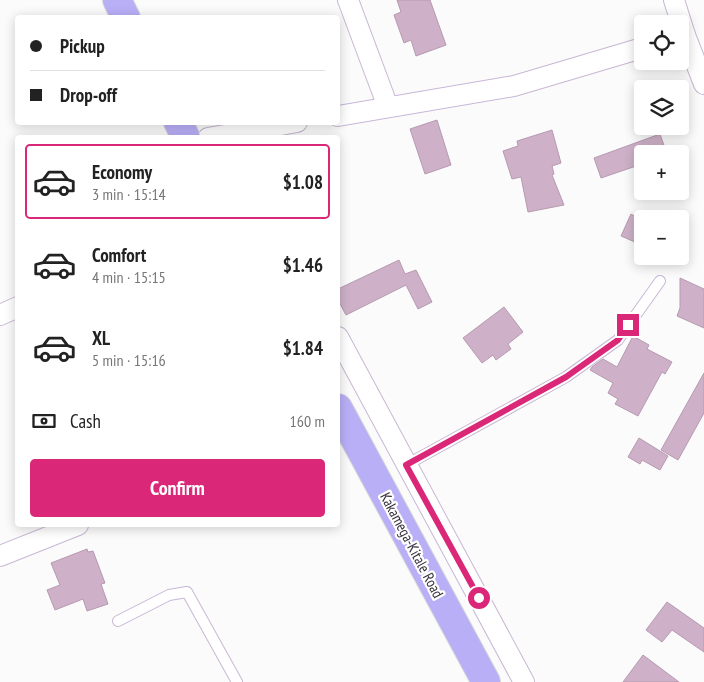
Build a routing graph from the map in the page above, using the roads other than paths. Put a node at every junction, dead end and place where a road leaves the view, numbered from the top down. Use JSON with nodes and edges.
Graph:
{"nodes":[{"id":1,"x":117,"y":0,"type":"edge"},
{"id":2,"x":348,"y":0,"type":"edge"},
{"id":3,"x":674,"y":0,"type":"edge"},
{"id":4,"x":124,"y":15,"type":"edge"},
{"id":5,"x":678,"y":15,"type":"edge"},
{"id":6,"x":634,"y":50,"type":"edge"},
{"id":7,"x":689,"y":50,"type":"edge"},
{"id":8,"x":704,"y":84,"type":"edge"},
{"id":9,"x":388,"y":107,"type":"junction"},
{"id":10,"x":340,"y":116,"type":"edge"},
{"id":11,"x":283,"y":125,"type":"edge"},
{"id":12,"x":236,"y":135,"type":"edge"},
{"id":13,"x":660,"y":281,"type":"dead end"},
{"id":14,"x":15,"y":308,"type":"edge"},
{"id":15,"x":0,"y":315,"type":"edge"},
{"id":16,"x":340,"y":341,"type":"edge"},
{"id":17,"x":340,"y":418,"type":"edge"},
{"id":18,"x":406,"y":465,"type":"junction"},
{"id":19,"x":73,"y":527,"type":"edge"},
{"id":20,"x":0,"y":556,"type":"edge"},
{"id":21,"x":118,"y":621,"type":"dead end"},
{"id":22,"x":237,"y":682,"type":"edge"},
{"id":23,"x":486,"y":682,"type":"edge"},
{"id":24,"x":524,"y":682,"type":"edge"}],
"edges":[{"from":1,"to":4,"type":"highway"},
{"from":2,"to":9,"type":"street"},
{"from":3,"to":5,"type":"street"},
{"from":6,"to":9,"type":"street"},
{"from":7,"to":8,"type":"street"},
{"from":9,"to":10,"type":"street"},
{"from":11,"to":12,"type":"street"},
{"from":13,"to":18,"type":"lane"},
{"from":14,"to":15,"type":"street"},
{"from":16,"to":18,"type":"street"},
{"from":17,"to":23,"type":"highway","name":"Kakamega-Kitale Road"},
{"from":18,"to":24,"type":"street"},
{"from":19,"to":20,"type":"street"},
{"from":21,"to":22,"type":"lane"}]}
